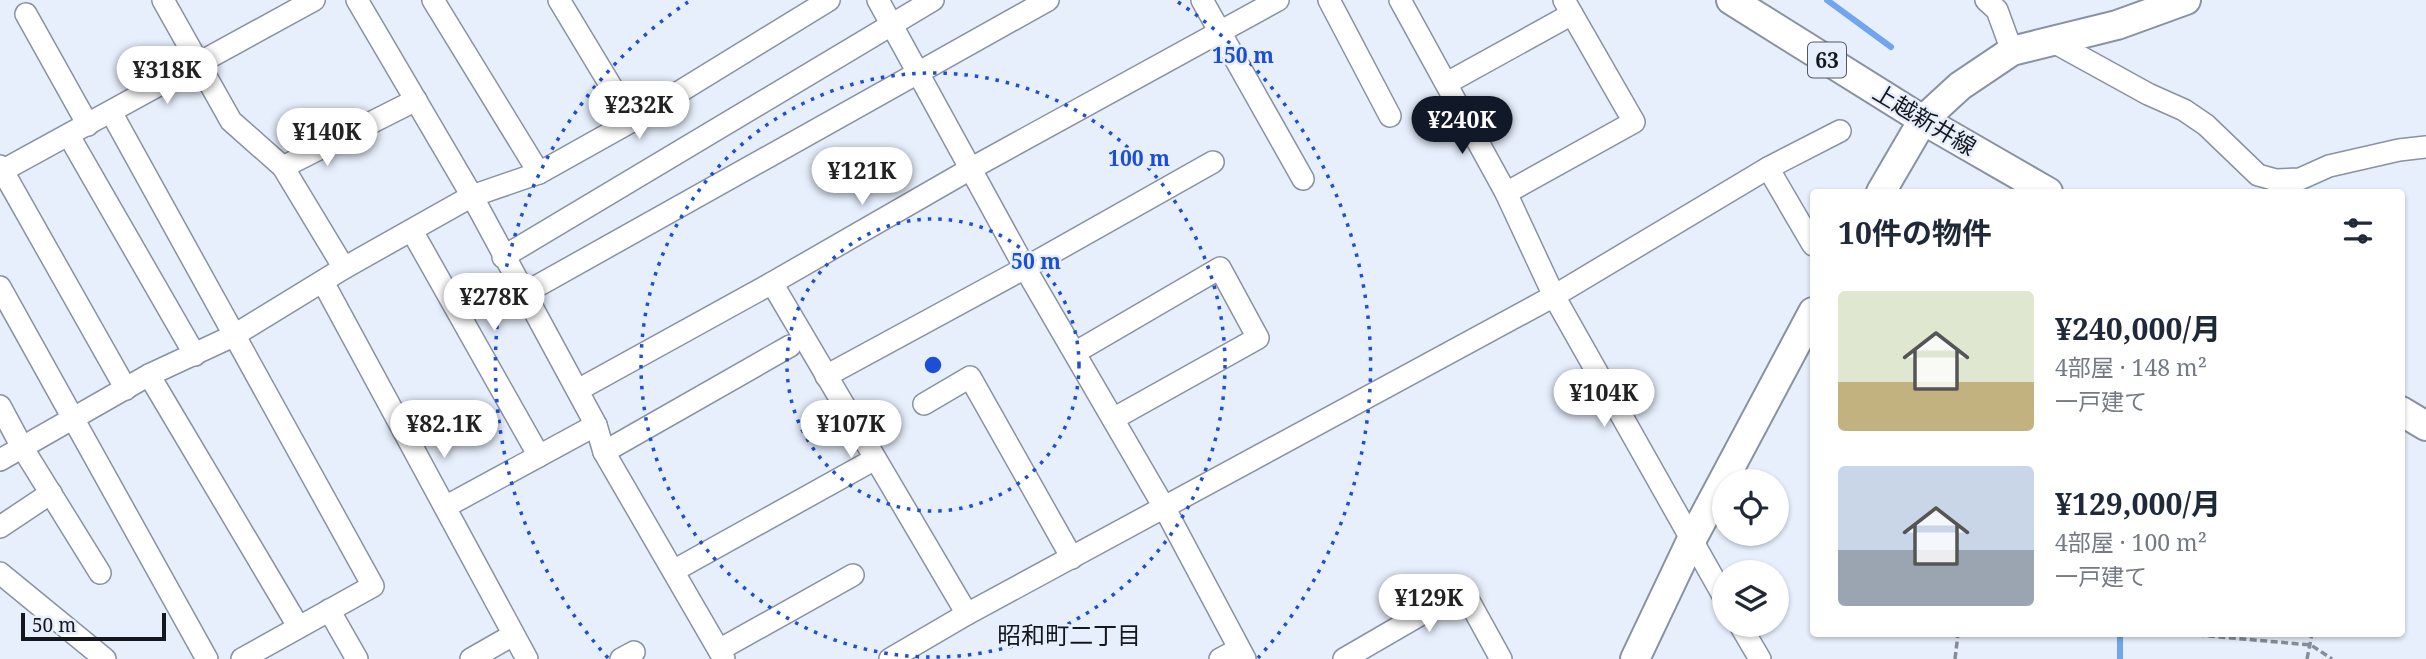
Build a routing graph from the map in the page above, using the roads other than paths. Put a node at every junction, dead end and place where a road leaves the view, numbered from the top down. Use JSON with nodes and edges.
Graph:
{"nodes":[{"id":1,"x":163,"y":0,"type":"edge"},
{"id":2,"x":314,"y":0,"type":"edge"},
{"id":3,"x":357,"y":0,"type":"edge"},
{"id":4,"x":433,"y":0,"type":"edge"},
{"id":5,"x":559,"y":0,"type":"edge"},
{"id":6,"x":829,"y":0,"type":"edge"},
{"id":7,"x":878,"y":0,"type":"edge"},
{"id":8,"x":933,"y":0,"type":"edge"},
{"id":9,"x":1048,"y":0,"type":"edge"},
{"id":10,"x":1202,"y":0,"type":"edge"},
{"id":11,"x":1278,"y":0,"type":"edge"},
{"id":12,"x":1329,"y":0,"type":"edge"},
{"id":13,"x":1400,"y":0,"type":"edge"},
{"id":14,"x":1731,"y":0,"type":"edge"},
{"id":15,"x":1986,"y":0,"type":"edge"},
{"id":16,"x":2186,"y":0,"type":"edge"},
{"id":17,"x":283,"y":7,"type":"edge"},
{"id":18,"x":1568,"y":7,"type":"edge"},
{"id":19,"x":26,"y":14,"type":"dead end"},
{"id":20,"x":891,"y":23,"type":"junction"},
{"id":21,"x":1219,"y":31,"type":"junction"},
{"id":22,"x":2050,"y":40,"type":"junction"},
{"id":23,"x":2012,"y":51,"type":"junction"},
{"id":24,"x":200,"y":64,"type":"junction"},
{"id":25,"x":918,"y":71,"type":"junction"},
{"id":26,"x":1447,"y":83,"type":"junction"},
{"id":27,"x":416,"y":100,"type":"junction"},
{"id":28,"x":111,"y":113,"type":"junction"},
{"id":29,"x":1390,"y":116,"type":"dead end"},
{"id":30,"x":1923,"y":120,"type":"junction"},
{"id":31,"x":632,"y":121,"type":"junction"},
{"id":32,"x":88,"y":125,"type":"junction"},
{"id":33,"x":1840,"y":131,"type":"dead end"},
{"id":34,"x":69,"y":136,"type":"junction"},
{"id":35,"x":2426,"y":147,"type":"edge"},
{"id":36,"x":1213,"y":162,"type":"dead end"},
{"id":37,"x":284,"y":167,"type":"junction"},
{"id":38,"x":972,"y":168,"type":"junction"},
{"id":39,"x":1768,"y":169,"type":"junction"},
{"id":40,"x":1,"y":170,"type":"edge"},
{"id":41,"x":539,"y":173,"type":"junction"},
{"id":42,"x":1303,"y":179,"type":"dead end"},
{"id":43,"x":1883,"y":189,"type":"edge"},
{"id":44,"x":2043,"y":189,"type":"edge"},
{"id":45,"x":1506,"y":193,"type":"junction"},
{"id":46,"x":472,"y":196,"type":"junction"},
{"id":47,"x":412,"y":231,"type":"junction"},
{"id":48,"x":1810,"y":241,"type":"edge"},
{"id":49,"x":503,"y":257,"type":"junction"},
{"id":50,"x":344,"y":268,"type":"junction"},
{"id":51,"x":1025,"y":268,"type":"junction"},
{"id":52,"x":323,"y":282,"type":"junction"},
{"id":53,"x":772,"y":283,"type":"junction"},
{"id":54,"x":0,"y":287,"type":"edge"},
{"id":55,"x":523,"y":294,"type":"junction"},
{"id":56,"x":1554,"y":296,"type":"junction"},
{"id":57,"x":1810,"y":318,"type":"edge"},
{"id":58,"x":233,"y":336,"type":"junction"},
{"id":59,"x":790,"y":346,"type":"dead end"},
{"id":60,"x":1076,"y":352,"type":"junction"},
{"id":61,"x":195,"y":355,"type":"junction"},
{"id":62,"x":149,"y":375,"type":"junction"},
{"id":63,"x":826,"y":376,"type":"junction"},
{"id":64,"x":126,"y":389,"type":"junction"},
{"id":65,"x":578,"y":390,"type":"junction"},
{"id":66,"x":924,"y":404,"type":"dead end"},
{"id":67,"x":0,"y":406,"type":"edge"},
{"id":68,"x":2405,"y":413,"type":"edge"},
{"id":69,"x":73,"y":419,"type":"junction"},
{"id":70,"x":1113,"y":419,"type":"junction"},
{"id":71,"x":597,"y":425,"type":"junction"},
{"id":72,"x":2426,"y":426,"type":"edge"},
{"id":73,"x":22,"y":447,"type":"junction"},
{"id":74,"x":604,"y":452,"type":"junction"},
{"id":75,"x":539,"y":456,"type":"junction"},
{"id":76,"x":875,"y":459,"type":"junction"},
{"id":77,"x":0,"y":460,"type":"edge"},
{"id":78,"x":51,"y":493,"type":"junction"},
{"id":79,"x":445,"y":507,"type":"junction"},
{"id":80,"x":1164,"y":507,"type":"junction"},
{"id":81,"x":0,"y":527,"type":"edge"},
{"id":82,"x":1691,"y":541,"type":"junction"},
{"id":83,"x":1072,"y":558,"type":"junction"},
{"id":84,"x":674,"y":570,"type":"junction"},
{"id":85,"x":0,"y":573,"type":"edge"},
{"id":86,"x":100,"y":573,"type":"dead end"},
{"id":87,"x":853,"y":575,"type":"dead end"},
{"id":88,"x":1712,"y":577,"type":"edge"},
{"id":89,"x":329,"y":610,"type":"junction"},
{"id":90,"x":967,"y":614,"type":"junction"},
{"id":91,"x":298,"y":626,"type":"junction"},
{"id":92,"x":513,"y":635,"type":"junction"},
{"id":93,"x":1747,"y":637,"type":"edge"},
{"id":94,"x":722,"y":654,"type":"edge"},
{"id":95,"x":1242,"y":654,"type":"edge"},
{"id":96,"x":253,"y":656,"type":"edge"},
{"id":97,"x":105,"y":659,"type":"edge"},
{"id":98,"x":207,"y":659,"type":"edge"},
{"id":99,"x":357,"y":659,"type":"edge"},
{"id":100,"x":471,"y":659,"type":"edge"},
{"id":101,"x":527,"y":659,"type":"edge"},
{"id":102,"x":890,"y":659,"type":"edge"},
{"id":103,"x":1220,"y":659,"type":"edge"},
{"id":104,"x":1344,"y":659,"type":"edge"},
{"id":105,"x":1501,"y":659,"type":"edge"},
{"id":106,"x":1635,"y":659,"type":"edge"},
{"id":107,"x":1760,"y":659,"type":"edge"}],
"edges":[{"from":1,"to":24,"type":"street"},
{"from":2,"to":17,"type":"street"},
{"from":3,"to":27,"type":"street"},
{"from":4,"to":41,"type":"street"},
{"from":5,"to":31,"type":"street"},
{"from":6,"to":31,"type":"street"},
{"from":7,"to":20,"type":"street"},
{"from":8,"to":20,"type":"street"},
{"from":9,"to":25,"type":"street"},
{"from":10,"to":21,"type":"street"},
{"from":11,"to":21,"type":"street"},
{"from":12,"to":29,"type":"street"},
{"from":13,"to":26,"type":"street"},
{"from":14,"to":30,"type":"main road","name":"上越新井線","number":"63"},
{"from":15,"to":23,"type":"street"},
{"from":16,"to":22,"type":"main road"},
{"from":17,"to":24,"type":"street"},
{"from":18,"to":26,"type":"street"},
{"from":18,"to":45,"type":"street"},
{"from":19,"to":32,"type":"street"},
{"from":20,"to":25,"type":"street"},
{"from":20,"to":49,"type":"street"},
{"from":21,"to":38,"type":"street"},
{"from":21,"to":42,"type":"street"},
{"from":22,"to":23,"type":"main road"},
{"from":22,"to":35,"type":"street"},
{"from":23,"to":30,"type":"main road"},
{"from":24,"to":28,"type":"street"},
{"from":24,"to":37,"type":"street"},
{"from":25,"to":38,"type":"street"},
{"from":25,"to":55,"type":"street"},
{"from":26,"to":45,"type":"street"},
{"from":27,"to":37,"type":"street"},
{"from":27,"to":46,"type":"street"},
{"from":28,"to":32,"type":"street"},
{"from":28,"to":58,"type":"street"},
{"from":30,"to":43,"type":"main road"},
{"from":30,"to":44,"type":"main road","name":"上越新井線","number":"63"},
{"from":31,"to":41,"type":"street"},
{"from":32,"to":34,"type":"street"},
{"from":33,"to":39,"type":"street"},
{"from":34,"to":40,"type":"street"},
{"from":34,"to":61,"type":"street"},
{"from":36,"to":51,"type":"street"},
{"from":37,"to":50,"type":"street"},
{"from":38,"to":51,"type":"street"},
{"from":38,"to":53,"type":"street"},
{"from":39,"to":48,"type":"street"},
{"from":39,"to":56,"type":"street"},
{"from":40,"to":64,"type":"street"},
{"from":41,"to":46,"type":"street"},
{"from":45,"to":56,"type":"street"},
{"from":46,"to":47,"type":"street"},
{"from":46,"to":49,"type":"street"},
{"from":47,"to":50,"type":"street"},
{"from":47,"to":75,"type":"street"},
{"from":49,"to":55,"type":"street"},
{"from":50,"to":52,"type":"street"},
{"from":51,"to":60,"type":"street"},
{"from":51,"to":63,"type":"street"},
{"from":52,"to":58,"type":"street"},
{"from":52,"to":79,"type":"street"},
{"from":53,"to":63,"type":"street"},
{"from":53,"to":65,"type":"street"},
{"from":54,"to":69,"type":"street"},
{"from":55,"to":65,"type":"street"},
{"from":56,"to":80,"type":"street"},
{"from":56,"to":82,"type":"street"},
{"from":57,"to":82,"type":"main road"},
{"from":58,"to":61,"type":"street"},
{"from":58,"to":89,"type":"street"},
{"from":59,"to":74,"type":"street"},
{"from":60,"to":70,"type":"street"},
{"from":60,"to":70,"type":"street"},
{"from":61,"to":62,"type":"street"},
{"from":62,"to":64,"type":"street"},
{"from":62,"to":91,"type":"street"},
{"from":63,"to":76,"type":"street"},
{"from":64,"to":69,"type":"street"},
{"from":65,"to":71,"type":"street"},
{"from":66,"to":83,"type":"street"},
{"from":67,"to":73,"type":"street"},
{"from":68,"to":72,"type":"main road"},
{"from":69,"to":73,"type":"street"},
{"from":69,"to":98,"type":"street"},
{"from":70,"to":80,"type":"street"},
{"from":71,"to":74,"type":"street"},
{"from":71,"to":75,"type":"street"},
{"from":73,"to":77,"type":"street"},
{"from":73,"to":78,"type":"street"},
{"from":74,"to":84,"type":"street"},
{"from":75,"to":79,"type":"street"},
{"from":76,"to":84,"type":"street"},
{"from":76,"to":90,"type":"street"},
{"from":78,"to":81,"type":"street"},
{"from":78,"to":86,"type":"street"},
{"from":79,"to":92,"type":"street"},
{"from":80,"to":83,"type":"street"},
{"from":80,"to":95,"type":"street"},
{"from":82,"to":88,"type":"street"},
{"from":82,"to":106,"type":"main road"},
{"from":83,"to":90,"type":"street"},
{"from":84,"to":94,"type":"street"},
{"from":85,"to":97,"type":"street"},
{"from":87,"to":94,"type":"street"},
{"from":89,"to":91,"type":"street"},
{"from":89,"to":99,"type":"street"},
{"from":90,"to":102,"type":"street"},
{"from":91,"to":96,"type":"street"},
{"from":92,"to":100,"type":"street"},
{"from":92,"to":101,"type":"street"},
{"from":93,"to":107,"type":"street"},
{"from":95,"to":103,"type":"street"},
{"from":104,"to":105,"type":"street"}]}
